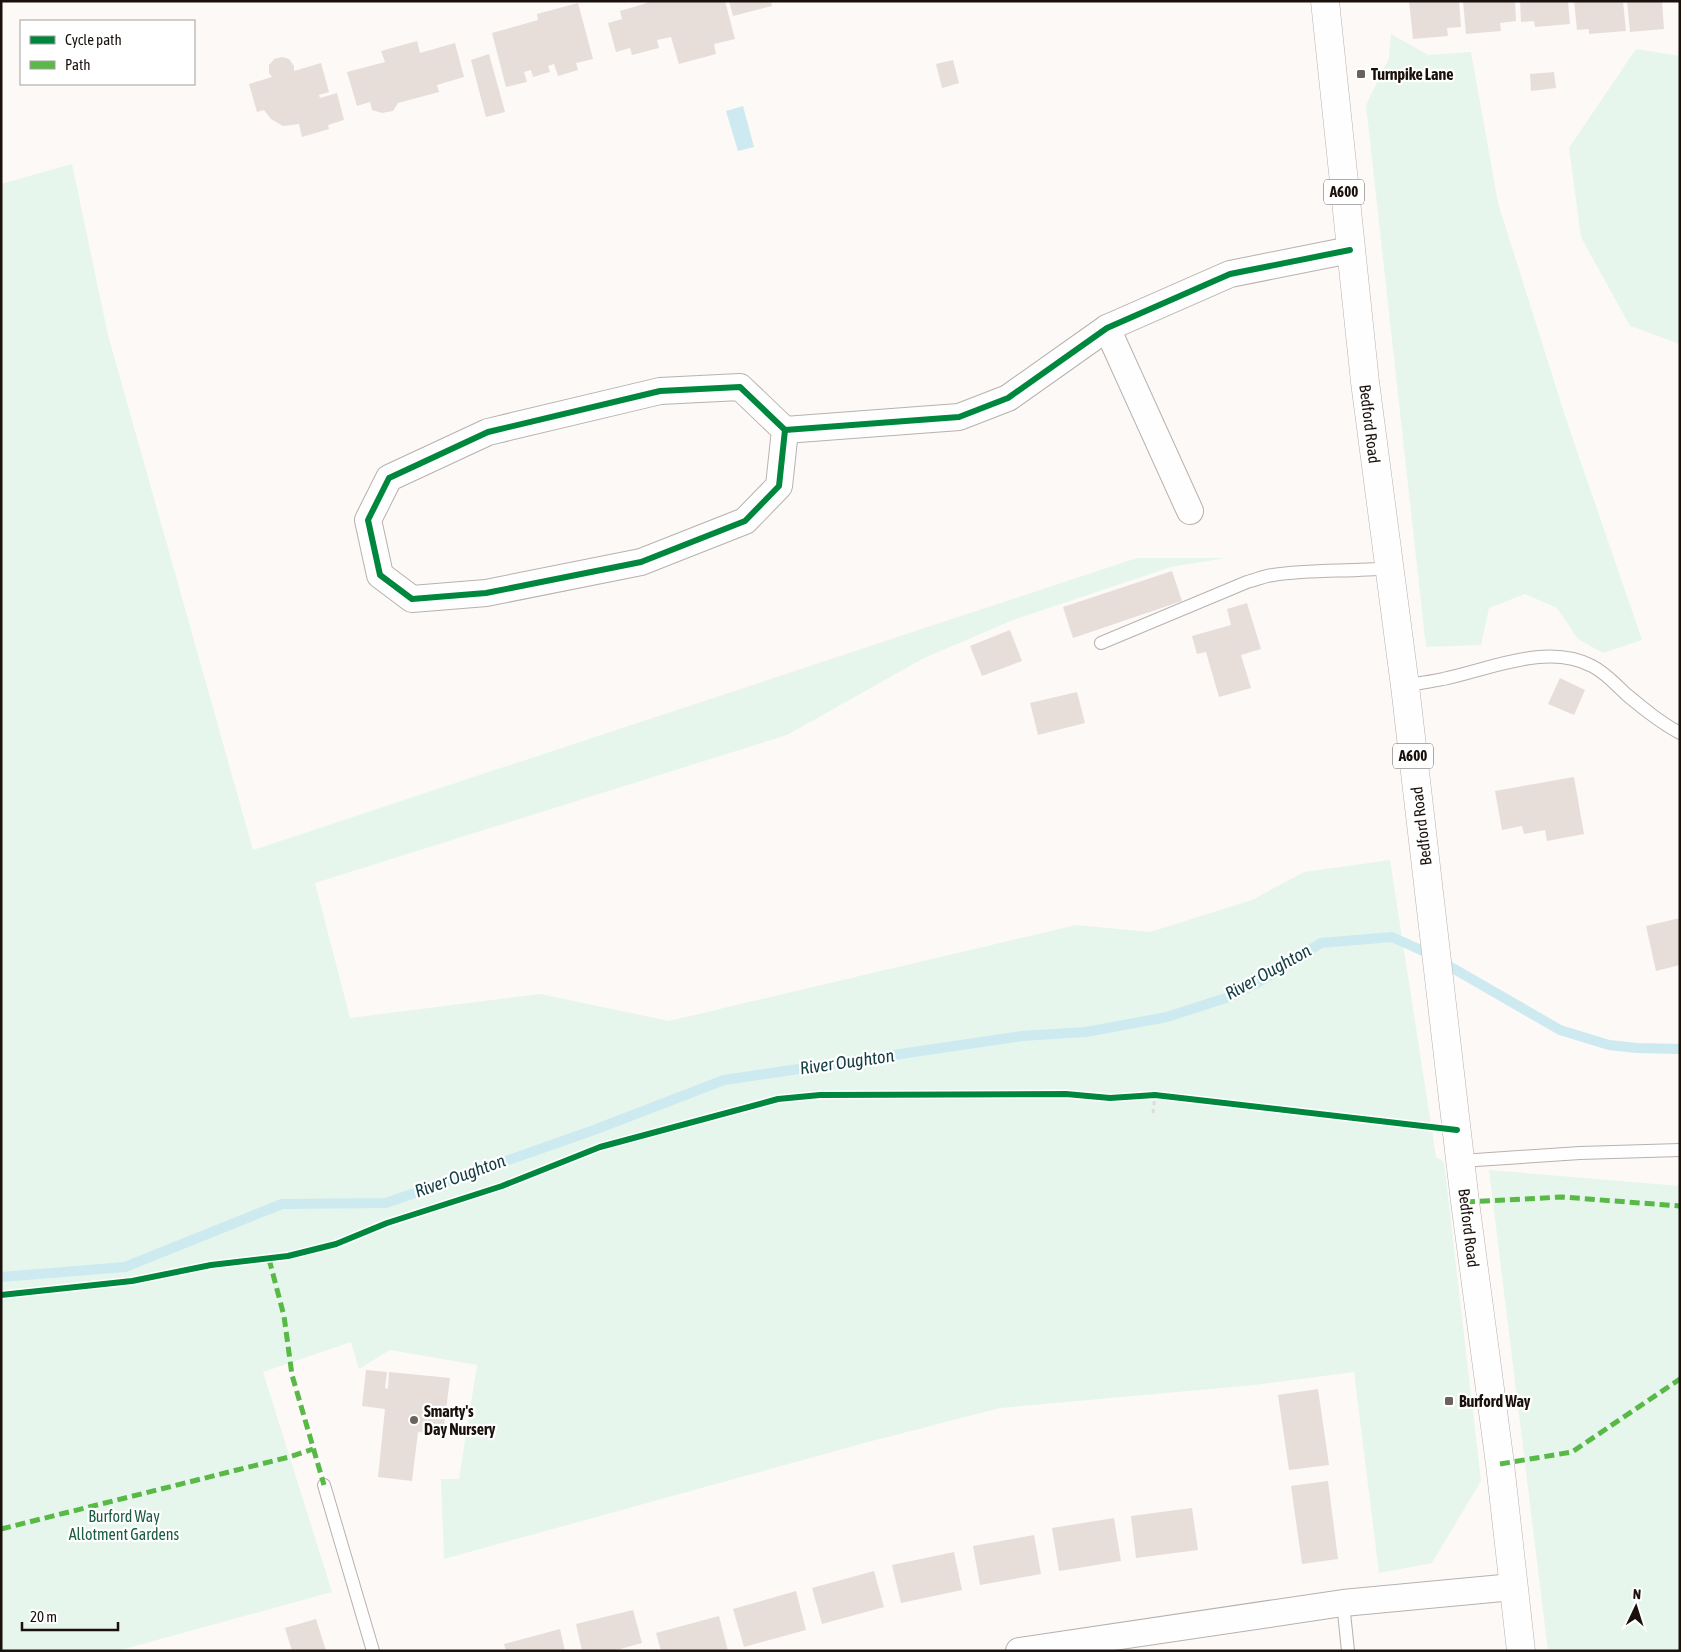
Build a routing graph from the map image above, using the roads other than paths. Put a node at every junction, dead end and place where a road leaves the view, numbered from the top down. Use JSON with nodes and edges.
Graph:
{"nodes":[{"id":1,"x":1325,"y":1,"type":"edge"},
{"id":2,"x":1350,"y":250,"type":"junction"},
{"id":3,"x":1107,"y":328,"type":"junction"},
{"id":4,"x":785,"y":430,"type":"junction"},
{"id":5,"x":1190,"y":511,"type":"dead end"},
{"id":6,"x":1389,"y":568,"type":"junction"},
{"id":7,"x":1101,"y":643,"type":"dead end"},
{"id":8,"x":1405,"y":686,"type":"junction"},
{"id":9,"x":1680,"y":733,"type":"edge"},
{"id":10,"x":1680,"y":1150,"type":"edge"},
{"id":11,"x":1461,"y":1160,"type":"junction"},
{"id":12,"x":324,"y":1485,"type":"dead end"},
{"id":13,"x":1513,"y":1587,"type":"junction"},
{"id":14,"x":1343,"y":1603,"type":"junction"},
{"id":15,"x":373,"y":1651,"type":"edge"},
{"id":16,"x":1018,"y":1651,"type":"edge"},
{"id":17,"x":1348,"y":1651,"type":"edge"},
{"id":18,"x":1521,"y":1651,"type":"edge"}],
"edges":[{"from":1,"to":2,"type":"main road","name":"Bedford Road","number":"A600"},
{"from":2,"to":3,"type":"street"},
{"from":2,"to":6,"type":"main road","name":"Bedford Road","number":"A600"},
{"from":3,"to":4,"type":"street"},
{"from":3,"to":5,"type":"street"},
{"from":4,"to":4,"type":"street"},
{"from":6,"to":7,"type":"lane"},
{"from":6,"to":8,"type":"main road","name":"Bedford Road","number":"A600"},
{"from":8,"to":9,"type":"lane"},
{"from":8,"to":11,"type":"main road","name":"Bedford Road","number":"A600"},
{"from":10,"to":11,"type":"lane"},
{"from":11,"to":13,"type":"main road","name":"Bedford Road","number":"A600"},
{"from":12,"to":15,"type":"lane"},
{"from":13,"to":14,"type":"street"},
{"from":13,"to":18,"type":"main road","name":"Bedford Road","number":"A600"},
{"from":14,"to":16,"type":"street"},
{"from":14,"to":17,"type":"lane"}]}
